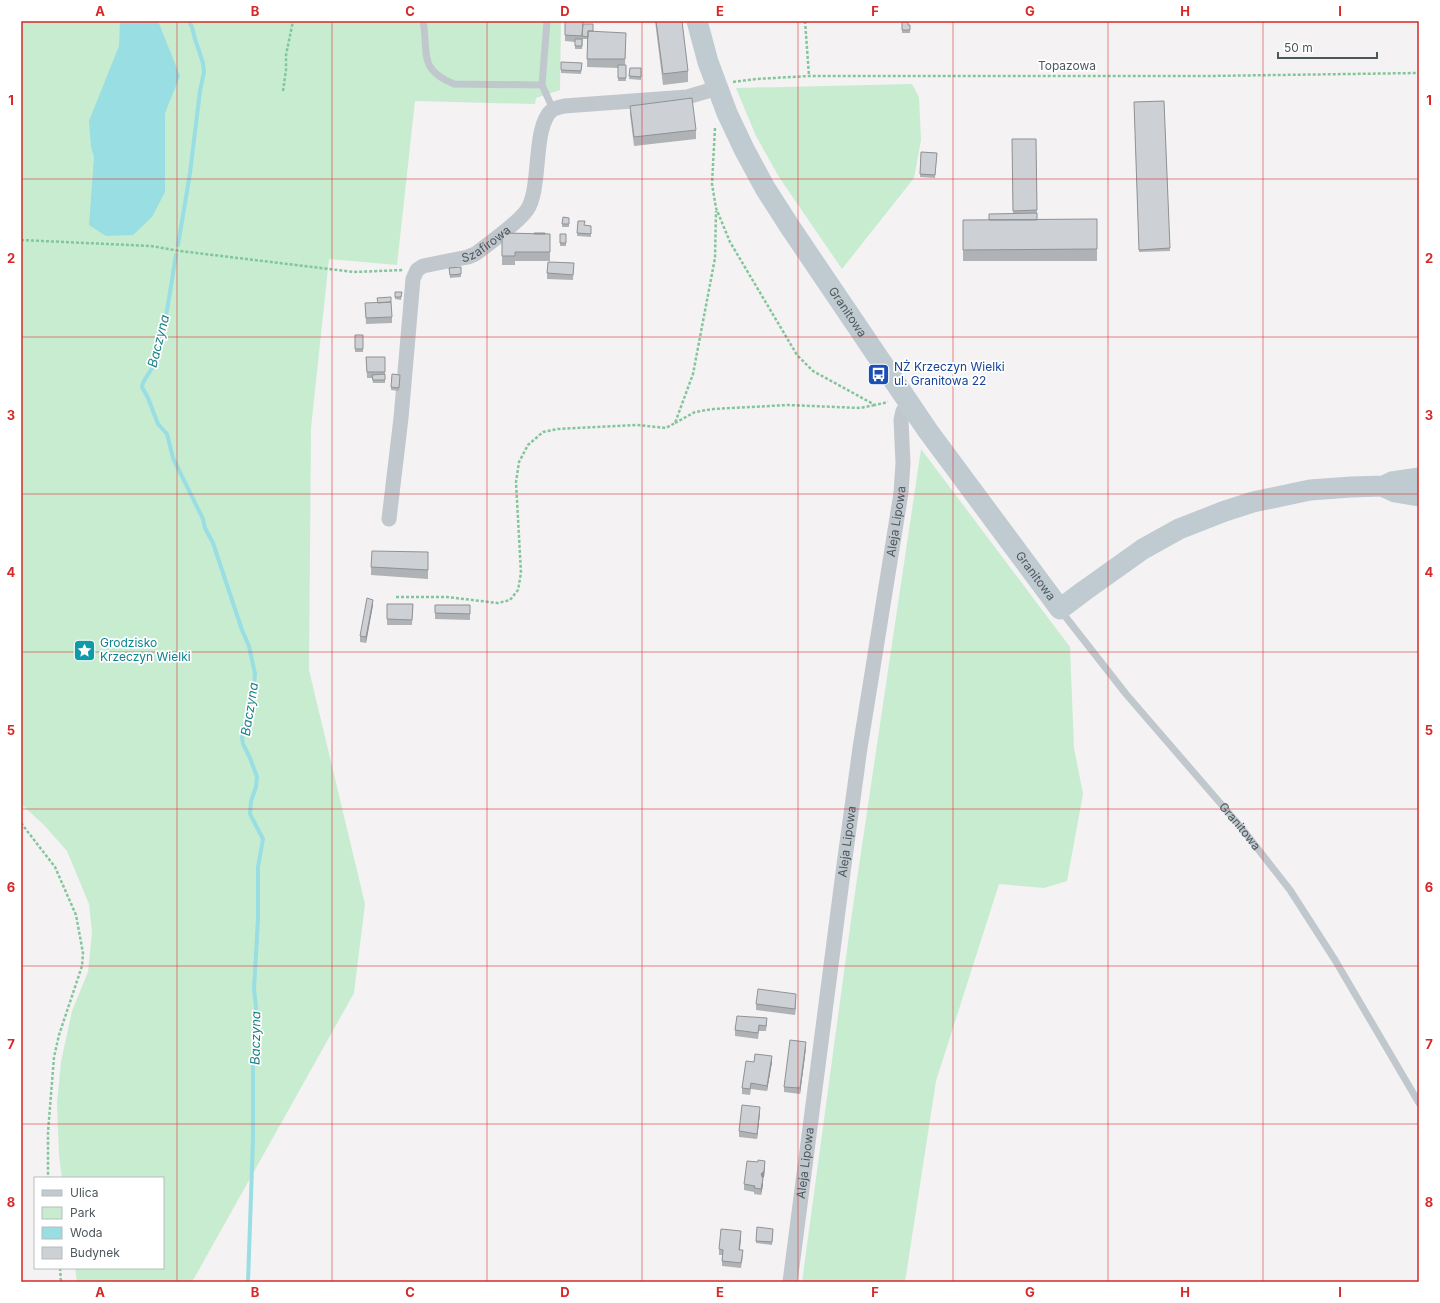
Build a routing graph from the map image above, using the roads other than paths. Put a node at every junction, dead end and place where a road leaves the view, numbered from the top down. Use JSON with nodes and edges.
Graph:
{"nodes":[{"id":1,"x":423,"y":21,"type":"edge"},
{"id":2,"x":547,"y":21,"type":"edge"},
{"id":3,"x":697,"y":21,"type":"edge"},
{"id":4,"x":542,"y":85,"type":"junction"},
{"id":5,"x":718,"y":88,"type":"junction"},
{"id":6,"x":553,"y":109,"type":"junction"},
{"id":7,"x":906,"y":401,"type":"junction"},
{"id":8,"x":1419,"y":478,"type":"edge"},
{"id":9,"x":1384,"y":486,"type":"junction"},
{"id":10,"x":1419,"y":496,"type":"edge"},
{"id":11,"x":389,"y":519,"type":"dead end"},
{"id":12,"x":1060,"y":609,"type":"junction"},
{"id":13,"x":1419,"y":1103,"type":"edge"},
{"id":14,"x":790,"y":1282,"type":"edge"}],
"edges":[{"from":1,"to":4,"type":"lane"},
{"from":2,"to":4,"type":"lane"},
{"from":3,"to":5,"type":"street","name":"Granitowa"},
{"from":4,"to":6,"type":"lane"},
{"from":5,"to":6,"type":"street"},
{"from":5,"to":7,"type":"street","name":"Granitowa"},
{"from":6,"to":11,"type":"street","name":"Szafirowa"},
{"from":7,"to":12,"type":"street","name":"Granitowa"},
{"from":7,"to":14,"type":"street","name":"Aleja Lipowa"},
{"from":8,"to":9,"type":"street"},
{"from":9,"to":10,"type":"street"},
{"from":9,"to":12,"type":"street"},
{"from":12,"to":13,"type":"lane","name":"Granitowa"}]}
